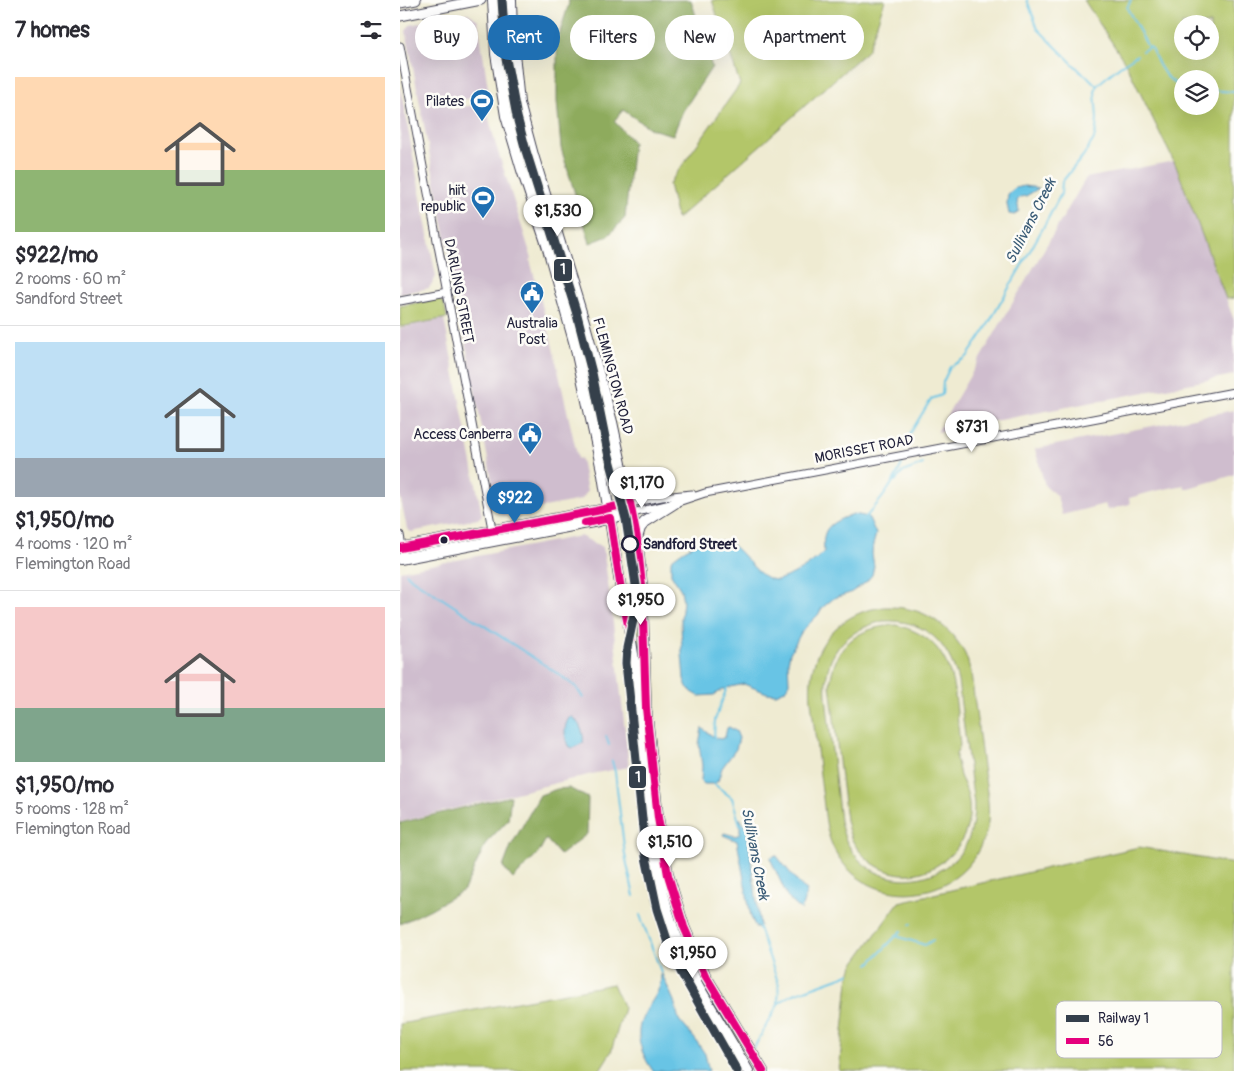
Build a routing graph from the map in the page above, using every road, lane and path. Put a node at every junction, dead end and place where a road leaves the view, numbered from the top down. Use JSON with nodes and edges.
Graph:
{"nodes":[{"id":1,"x":416,"y":0,"type":"edge"},
{"id":2,"x":481,"y":0,"type":"edge"},
{"id":3,"x":494,"y":0,"type":"edge"},
{"id":4,"x":503,"y":0,"type":"edge"},
{"id":5,"x":511,"y":0,"type":"edge"},
{"id":6,"x":400,"y":3,"type":"edge"},
{"id":7,"x":400,"y":16,"type":"edge"},
{"id":8,"x":400,"y":46,"type":"edge"},
{"id":9,"x":520,"y":103,"type":"junction"},
{"id":10,"x":447,"y":292,"type":"junction"},
{"id":11,"x":400,"y":301,"type":"edge"},
{"id":12,"x":1234,"y":392,"type":"edge"},
{"id":13,"x":705,"y":494,"type":"junction"},
{"id":14,"x":675,"y":503,"type":"junction"},
{"id":15,"x":631,"y":508,"type":"junction"},
{"id":16,"x":609,"y":513,"type":"junction"},
{"id":17,"x":400,"y":535,"type":"edge"},
{"id":18,"x":493,"y":536,"type":"junction"},
{"id":19,"x":637,"y":538,"type":"junction"},
{"id":20,"x":402,"y":553,"type":"edge"},
{"id":21,"x":761,"y":1067,"type":"edge"},
{"id":22,"x":748,"y":1071,"type":"edge"}],
"edges":[{"from":1,"to":6,"type":"street"},
{"from":2,"to":7,"type":"street"},
{"from":3,"to":16,"type":"main road","name":"FLEMINGTON ROAD"},
{"from":4,"to":9,"type":"main road"},
{"from":5,"to":9,"type":"main road","name":"FLEMINGTON ROAD"},
{"from":8,"to":10,"type":"street","name":"DARLING STREET"},
{"from":9,"to":15,"type":"main road","name":"FLEMINGTON ROAD"},
{"from":10,"to":11,"type":"street"},
{"from":10,"to":18,"type":"street","name":"DARLING STREET"},
{"from":12,"to":13,"type":"street","name":"MORISSET ROAD"},
{"from":13,"to":14,"type":"street","name":"MORISSET ROAD"},
{"from":13,"to":15,"type":"street","name":"MORISSET ROAD"},
{"from":14,"to":15,"type":"street","name":"MORISSET ROAD"},
{"from":14,"to":19,"type":"main road"},
{"from":15,"to":16,"type":"main road"},
{"from":15,"to":19,"type":"main road","name":"FLEMINGTON ROAD"},
{"from":16,"to":18,"type":"main road"},
{"from":16,"to":22,"type":"main road","name":"FLEMINGTON ROAD"},
{"from":17,"to":20,"type":"street"},
{"from":18,"to":20,"type":"main road"},
{"from":19,"to":21,"type":"main road","name":"FLEMINGTON ROAD"}]}
